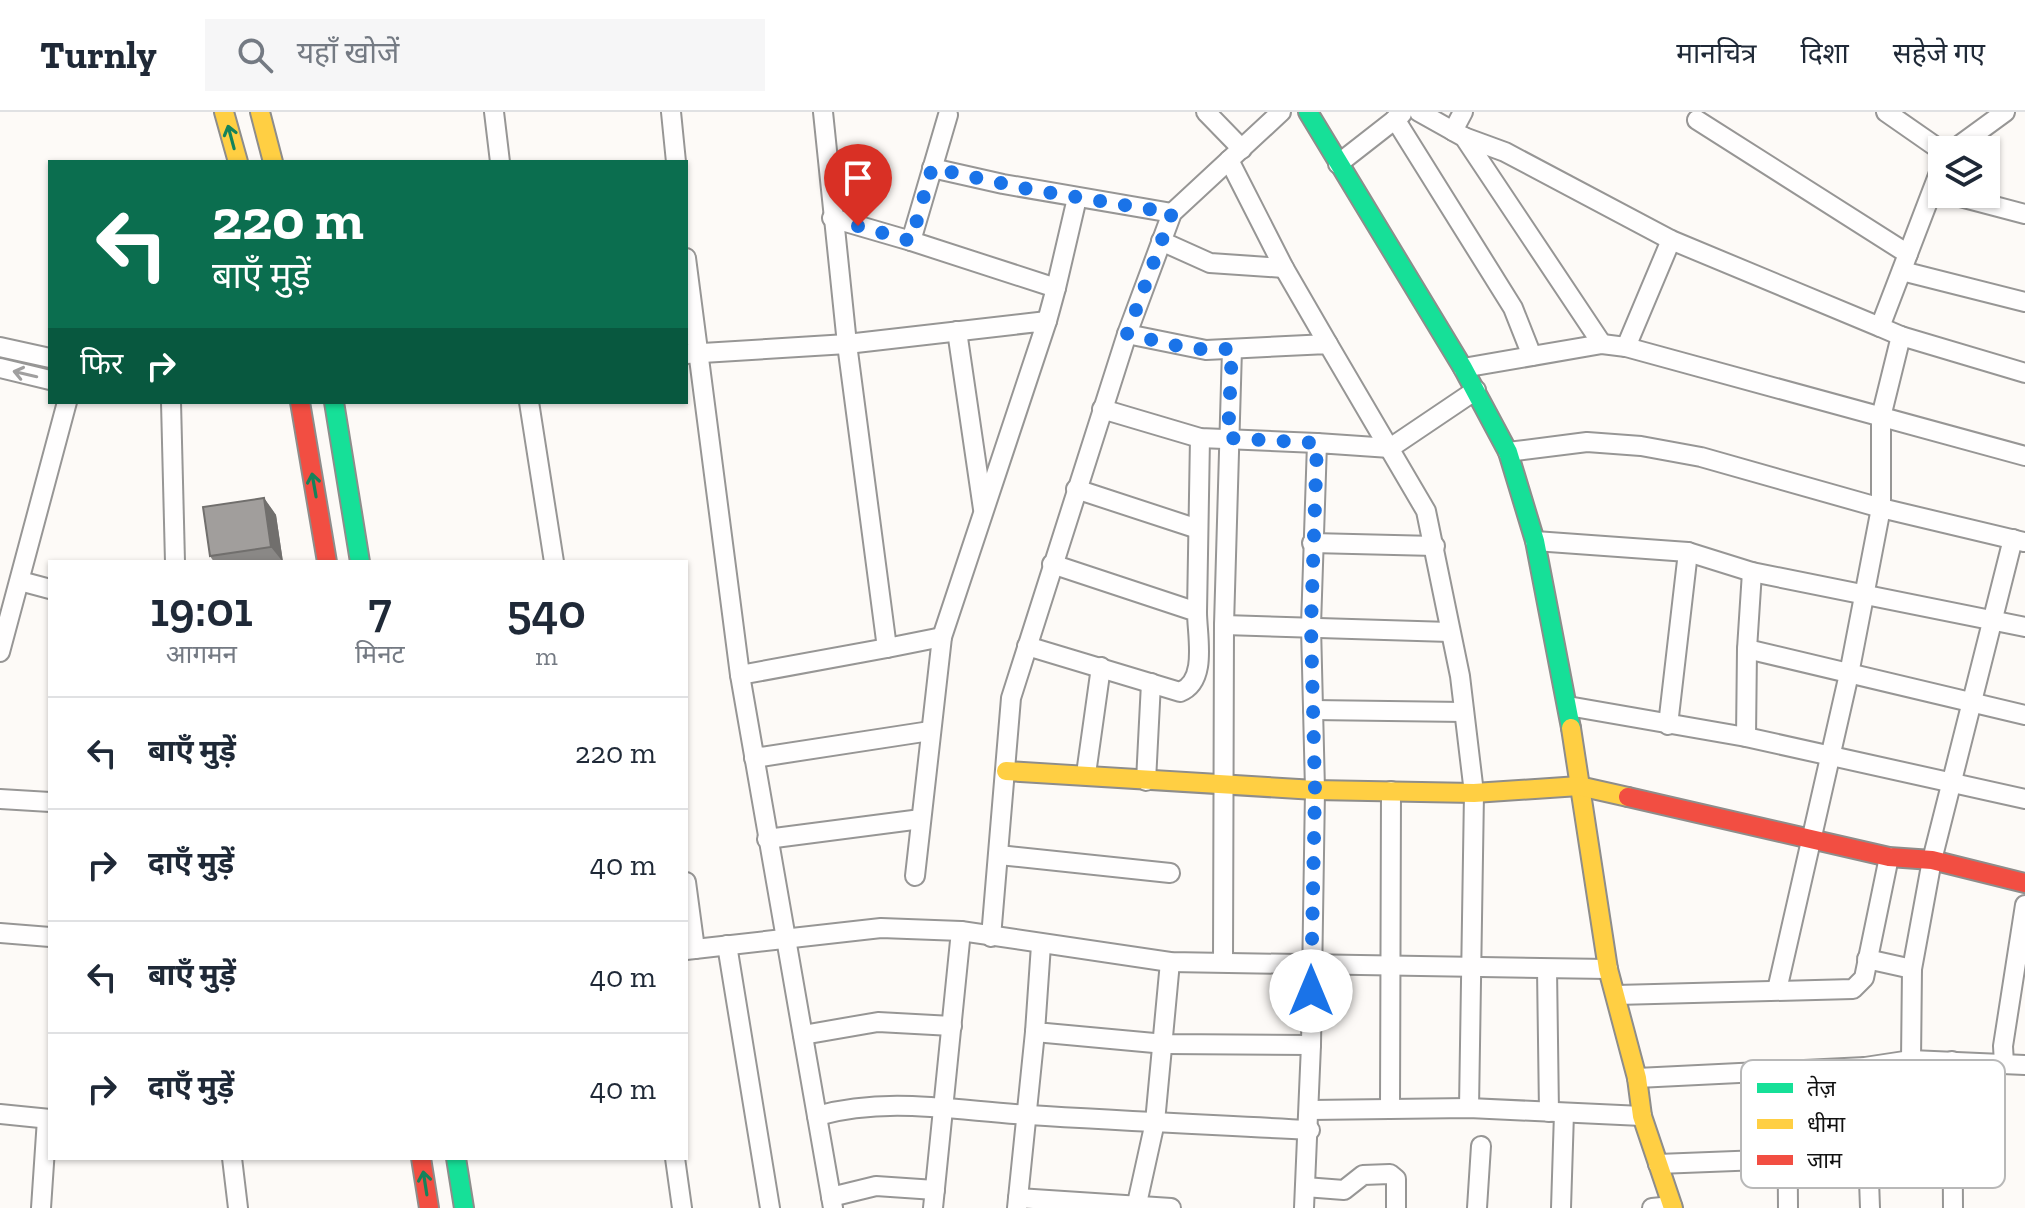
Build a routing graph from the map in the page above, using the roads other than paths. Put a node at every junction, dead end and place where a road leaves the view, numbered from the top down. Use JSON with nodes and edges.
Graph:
{"nodes":[{"id":1,"x":224,"y":112,"type":"edge"},
{"id":2,"x":260,"y":112,"type":"edge"},
{"id":3,"x":494,"y":112,"type":"edge"},
{"id":4,"x":671,"y":112,"type":"edge"},
{"id":5,"x":823,"y":112,"type":"edge"},
{"id":6,"x":1206,"y":112,"type":"edge"},
{"id":7,"x":1281,"y":112,"type":"edge"},
{"id":8,"x":1308,"y":112,"type":"edge"},
{"id":9,"x":1419,"y":112,"type":"edge"},
{"id":10,"x":1463,"y":112,"type":"edge"},
{"id":11,"x":1886,"y":112,"type":"edge"},
{"id":12,"x":2005,"y":112,"type":"edge"},
{"id":13,"x":944,"y":113,"type":"edge"},
{"id":14,"x":1400,"y":115,"type":"edge"},
{"id":15,"x":1696,"y":115,"type":"edge"},
{"id":16,"x":1459,"y":134,"type":"junction"},
{"id":17,"x":1972,"y":136,"type":"edge"},
{"id":18,"x":1928,"y":141,"type":"edge"},
{"id":19,"x":1236,"y":154,"type":"junction"},
{"id":20,"x":237,"y":160,"type":"edge"},
{"id":21,"x":272,"y":160,"type":"edge"},
{"id":22,"x":500,"y":160,"type":"edge"},
{"id":23,"x":676,"y":160,"type":"edge"},
{"id":24,"x":1338,"y":164,"type":"junction"},
{"id":25,"x":932,"y":168,"type":"junction"},
{"id":26,"x":1077,"y":198,"type":"junction"},
{"id":27,"x":2000,"y":207,"type":"edge"},
{"id":28,"x":1933,"y":208,"type":"edge"},
{"id":29,"x":1172,"y":213,"type":"junction"},
{"id":30,"x":2025,"y":214,"type":"edge"},
{"id":31,"x":832,"y":218,"type":"junction"},
{"id":32,"x":1671,"y":240,"type":"junction"},
{"id":33,"x":911,"y":241,"type":"junction"},
{"id":34,"x":1161,"y":241,"type":"junction"},
{"id":35,"x":1905,"y":263,"type":"junction"},
{"id":36,"x":1284,"y":268,"type":"junction"},
{"id":37,"x":1056,"y":288,"type":"junction"},
{"id":38,"x":688,"y":296,"type":"edge"},
{"id":39,"x":2025,"y":302,"type":"edge"},
{"id":40,"x":1047,"y":321,"type":"junction"},
{"id":41,"x":1880,"y":327,"type":"junction"},
{"id":42,"x":957,"y":331,"type":"junction"},
{"id":43,"x":1127,"y":334,"type":"junction"},
{"id":44,"x":1901,"y":336,"type":"junction"},
{"id":45,"x":847,"y":344,"type":"junction"},
{"id":46,"x":1328,"y":344,"type":"junction"},
{"id":47,"x":1602,"y":344,"type":"junction"},
{"id":48,"x":0,"y":347,"type":"edge"},
{"id":49,"x":1626,"y":347,"type":"junction"},
{"id":50,"x":1232,"y":349,"type":"junction"},
{"id":51,"x":691,"y":354,"type":"edge"},
{"id":52,"x":1532,"y":356,"type":"junction"},
{"id":53,"x":48,"y":358,"type":"edge"},
{"id":54,"x":0,"y":368,"type":"edge"},
{"id":55,"x":1463,"y":368,"type":"junction"},
{"id":56,"x":2025,"y":373,"type":"edge"},
{"id":57,"x":48,"y":380,"type":"edge"},
{"id":58,"x":1476,"y":390,"type":"junction"},
{"id":59,"x":66,"y":404,"type":"edge"},
{"id":60,"x":171,"y":404,"type":"edge"},
{"id":61,"x":300,"y":404,"type":"edge"},
{"id":62,"x":334,"y":404,"type":"edge"},
{"id":63,"x":529,"y":404,"type":"edge"},
{"id":64,"x":1102,"y":409,"type":"junction"},
{"id":65,"x":1881,"y":417,"type":"junction"},
{"id":66,"x":1200,"y":438,"type":"junction"},
{"id":67,"x":1228,"y":438,"type":"junction"},
{"id":68,"x":1317,"y":443,"type":"junction"},
{"id":69,"x":1390,"y":448,"type":"junction"},
{"id":70,"x":1508,"y":452,"type":"junction"},
{"id":71,"x":2025,"y":456,"type":"edge"},
{"id":72,"x":1076,"y":489,"type":"junction"},
{"id":73,"x":1881,"y":508,"type":"junction"},
{"id":74,"x":983,"y":512,"type":"junction"},
{"id":75,"x":1198,"y":529,"type":"junction"},
{"id":76,"x":2019,"y":540,"type":"edge"},
{"id":77,"x":1535,"y":541,"type":"junction"},
{"id":78,"x":1312,"y":543,"type":"junction"},
{"id":79,"x":1435,"y":546,"type":"junction"},
{"id":80,"x":1688,"y":552,"type":"junction"},
{"id":81,"x":175,"y":560,"type":"edge"},
{"id":82,"x":327,"y":560,"type":"edge"},
{"id":83,"x":360,"y":560,"type":"edge"},
{"id":84,"x":554,"y":560,"type":"edge"},
{"id":85,"x":1052,"y":564,"type":"junction"},
{"id":86,"x":1752,"y":572,"type":"junction"},
{"id":87,"x":20,"y":581,"type":"junction"},
{"id":88,"x":48,"y":588,"type":"edge"},
{"id":89,"x":1862,"y":594,"type":"junction"},
{"id":90,"x":1197,"y":612,"type":"junction"},
{"id":91,"x":1994,"y":621,"type":"junction"},
{"id":92,"x":1224,"y":625,"type":"junction"},
{"id":93,"x":1311,"y":626,"type":"junction"},
{"id":94,"x":2025,"y":627,"type":"edge"},
{"id":95,"x":1450,"y":632,"type":"junction"},
{"id":96,"x":942,"y":637,"type":"junction"},
{"id":97,"x":1027,"y":646,"type":"junction"},
{"id":98,"x":887,"y":648,"type":"junction"},
{"id":99,"x":1747,"y":649,"type":"junction"},
{"id":100,"x":0,"y":652,"type":"edge"},
{"id":101,"x":1101,"y":667,"type":"junction"},
{"id":102,"x":1849,"y":674,"type":"junction"},
{"id":103,"x":740,"y":675,"type":"junction"},
{"id":104,"x":1151,"y":683,"type":"junction"},
{"id":105,"x":1972,"y":704,"type":"junction"},
{"id":106,"x":1568,"y":706,"type":"junction"},
{"id":107,"x":1313,"y":710,"type":"junction"},
{"id":108,"x":1464,"y":712,"type":"junction"},
{"id":109,"x":2025,"y":715,"type":"edge"},
{"id":110,"x":1668,"y":725,"type":"junction"},
{"id":111,"x":930,"y":731,"type":"junction"},
{"id":112,"x":1746,"y":737,"type":"junction"},
{"id":113,"x":1831,"y":755,"type":"junction"},
{"id":114,"x":754,"y":758,"type":"junction"},
{"id":115,"x":1006,"y":771,"type":"junction"},
{"id":116,"x":1086,"y":774,"type":"junction"},
{"id":117,"x":1146,"y":781,"type":"junction"},
{"id":118,"x":1952,"y":781,"type":"junction"},
{"id":119,"x":1579,"y":786,"type":"junction"},
{"id":120,"x":1226,"y":787,"type":"junction"},
{"id":121,"x":1315,"y":790,"type":"junction"},
{"id":122,"x":1391,"y":791,"type":"junction"},
{"id":123,"x":1474,"y":793,"type":"junction"},
{"id":124,"x":0,"y":799,"type":"edge"},
{"id":125,"x":2025,"y":799,"type":"edge"},
{"id":126,"x":48,"y":802,"type":"edge"},
{"id":127,"x":921,"y":819,"type":"junction"},
{"id":128,"x":767,"y":839,"type":"junction"},
{"id":129,"x":1809,"y":839,"type":"junction"},
{"id":130,"x":999,"y":855,"type":"junction"},
{"id":131,"x":1889,"y":857,"type":"junction"},
{"id":132,"x":1932,"y":860,"type":"junction"},
{"id":133,"x":1170,"y":873,"type":"dead end"},
{"id":134,"x":915,"y":876,"type":"dead end"},
{"id":135,"x":2025,"y":883,"type":"edge"},
{"id":136,"x":2025,"y":905,"type":"edge"},
{"id":137,"x":688,"y":916,"type":"edge"},
{"id":138,"x":961,"y":931,"type":"junction"},
{"id":139,"x":0,"y":933,"type":"edge"},
{"id":140,"x":48,"y":937,"type":"edge"},
{"id":141,"x":783,"y":937,"type":"junction"},
{"id":142,"x":991,"y":937,"type":"junction"},
{"id":143,"x":727,"y":945,"type":"junction"},
{"id":144,"x":1041,"y":945,"type":"junction"},
{"id":145,"x":690,"y":949,"type":"edge"},
{"id":146,"x":1867,"y":959,"type":"junction"},
{"id":147,"x":1223,"y":961,"type":"junction"},
{"id":148,"x":1170,"y":962,"type":"junction"},
{"id":149,"x":1311,"y":964,"type":"junction"},
{"id":150,"x":1392,"y":967,"type":"junction"},
{"id":151,"x":1469,"y":969,"type":"junction"},
{"id":152,"x":1547,"y":969,"type":"junction"},
{"id":153,"x":1608,"y":969,"type":"junction"},
{"id":154,"x":1912,"y":969,"type":"junction"},
{"id":155,"x":1777,"y":990,"type":"junction"},
{"id":156,"x":1616,"y":995,"type":"junction"},
{"id":157,"x":952,"y":1026,"type":"junction"},
{"id":158,"x":1035,"y":1032,"type":"junction"},
{"id":159,"x":803,"y":1035,"type":"junction"},
{"id":160,"x":1165,"y":1044,"type":"junction"},
{"id":161,"x":1311,"y":1045,"type":"junction"},
{"id":162,"x":1911,"y":1060,"type":"edge"},
{"id":163,"x":2004,"y":1060,"type":"edge"},
{"id":164,"x":2005,"y":1064,"type":"edge"},
{"id":165,"x":2025,"y":1065,"type":"edge"},
{"id":166,"x":1741,"y":1073,"type":"edge"},
{"id":167,"x":1637,"y":1078,"type":"junction"},
{"id":168,"x":945,"y":1108,"type":"junction"},
{"id":169,"x":1390,"y":1108,"type":"junction"},
{"id":170,"x":1469,"y":1108,"type":"junction"},
{"id":171,"x":1310,"y":1110,"type":"junction"},
{"id":172,"x":1556,"y":1113,"type":"junction"},
{"id":173,"x":0,"y":1114,"type":"edge"},
{"id":174,"x":1025,"y":1115,"type":"junction"},
{"id":175,"x":817,"y":1116,"type":"junction"},
{"id":176,"x":1642,"y":1116,"type":"junction"},
{"id":177,"x":48,"y":1119,"type":"edge"},
{"id":178,"x":1155,"y":1122,"type":"junction"},
{"id":179,"x":1310,"y":1130,"type":"junction"},
{"id":180,"x":1481,"y":1146,"type":"dead end"},
{"id":181,"x":232,"y":1160,"type":"edge"},
{"id":182,"x":421,"y":1160,"type":"edge"},
{"id":183,"x":456,"y":1160,"type":"edge"},
{"id":184,"x":675,"y":1160,"type":"edge"},
{"id":185,"x":1741,"y":1161,"type":"edge"},
{"id":186,"x":1658,"y":1164,"type":"junction"},
{"id":187,"x":1305,"y":1187,"type":"junction"},
{"id":188,"x":1869,"y":1188,"type":"edge"},
{"id":189,"x":1953,"y":1188,"type":"edge"},
{"id":190,"x":934,"y":1199,"type":"edge"},
{"id":191,"x":832,"y":1202,"type":"edge"},
{"id":192,"x":1017,"y":1203,"type":"edge"},
{"id":193,"x":1673,"y":1207,"type":"edge"},
{"id":194,"x":41,"y":1208,"type":"edge"},
{"id":195,"x":238,"y":1208,"type":"edge"},
{"id":196,"x":429,"y":1208,"type":"edge"},
{"id":197,"x":464,"y":1208,"type":"edge"},
{"id":198,"x":682,"y":1208,"type":"edge"},
{"id":199,"x":770,"y":1208,"type":"edge"},
{"id":200,"x":1136,"y":1208,"type":"edge"},
{"id":201,"x":1171,"y":1208,"type":"edge"},
{"id":202,"x":1304,"y":1208,"type":"edge"},
{"id":203,"x":1396,"y":1208,"type":"edge"},
{"id":204,"x":1477,"y":1208,"type":"edge"},
{"id":205,"x":1561,"y":1208,"type":"edge"},
{"id":206,"x":1652,"y":1208,"type":"edge"},
{"id":207,"x":1870,"y":1208,"type":"edge"},
{"id":208,"x":1953,"y":1208,"type":"edge"}],
"edges":[{"from":20,"to":1,"type":"street","one_way":true},
{"from":2,"to":21,"type":"street"},
{"from":3,"to":22,"type":"street"},
{"from":4,"to":23,"type":"street"},
{"from":5,"to":31,"type":"street"},
{"from":6,"to":19,"type":"street"},
{"from":7,"to":19,"type":"street"},
{"from":8,"to":24,"type":"street"},
{"from":9,"to":16,"type":"street"},
{"from":10,"to":16,"type":"street"},
{"from":11,"to":18,"type":"street"},
{"from":12,"to":17,"type":"street"},
{"from":13,"to":25,"type":"street"},
{"from":14,"to":24,"type":"street"},
{"from":14,"to":52,"type":"street"},
{"from":15,"to":35,"type":"street"},
{"from":16,"to":32,"type":"street"},
{"from":16,"to":47,"type":"street"},
{"from":19,"to":29,"type":"street"},
{"from":19,"to":36,"type":"street"},
{"from":24,"to":55,"type":"street"},
{"from":25,"to":26,"type":"street"},
{"from":25,"to":33,"type":"street"},
{"from":26,"to":29,"type":"street"},
{"from":26,"to":37,"type":"street"},
{"from":27,"to":30,"type":"street"},
{"from":28,"to":35,"type":"street"},
{"from":29,"to":34,"type":"street"},
{"from":31,"to":33,"type":"street"},
{"from":31,"to":45,"type":"street"},
{"from":32,"to":41,"type":"street"},
{"from":32,"to":49,"type":"street"},
{"from":33,"to":37,"type":"street"},
{"from":34,"to":36,"type":"street"},
{"from":34,"to":43,"type":"street"},
{"from":35,"to":39,"type":"street"},
{"from":35,"to":41,"type":"street"},
{"from":36,"to":46,"type":"street"},
{"from":37,"to":40,"type":"street"},
{"from":38,"to":51,"type":"street"},
{"from":40,"to":42,"type":"street"},
{"from":40,"to":74,"type":"street"},
{"from":41,"to":44,"type":"street"},
{"from":42,"to":45,"type":"street"},
{"from":42,"to":74,"type":"street"},
{"from":43,"to":50,"type":"street"},
{"from":43,"to":64,"type":"street"},
{"from":44,"to":56,"type":"street"},
{"from":44,"to":65,"type":"street"},
{"from":45,"to":51,"type":"street"},
{"from":45,"to":98,"type":"street"},
{"from":46,"to":50,"type":"street"},
{"from":46,"to":69,"type":"street"},
{"from":47,"to":49,"type":"street"},
{"from":47,"to":52,"type":"street"},
{"from":48,"to":53,"type":"street"},
{"from":49,"to":65,"type":"street"},
{"from":50,"to":67,"type":"street"},
{"from":51,"to":103,"type":"street"},
{"from":52,"to":55,"type":"street"},
{"from":57,"to":54,"type":"street","one_way":true},
{"from":55,"to":58,"type":"street"},
{"from":58,"to":69,"type":"street"},
{"from":58,"to":70,"type":"street"},
{"from":59,"to":87,"type":"street"},
{"from":60,"to":81,"type":"street"},
{"from":82,"to":61,"type":"street","one_way":true},
{"from":62,"to":83,"type":"street"},
{"from":63,"to":84,"type":"street"},
{"from":64,"to":66,"type":"street"},
{"from":64,"to":72,"type":"street"},
{"from":65,"to":71,"type":"street"},
{"from":65,"to":73,"type":"street"},
{"from":66,"to":67,"type":"street"},
{"from":66,"to":75,"type":"street"},
{"from":67,"to":68,"type":"street"},
{"from":67,"to":92,"type":"street"},
{"from":68,"to":69,"type":"street"},
{"from":68,"to":78,"type":"street"},
{"from":69,"to":79,"type":"street"},
{"from":70,"to":73,"type":"street"},
{"from":70,"to":77,"type":"street"},
{"from":72,"to":75,"type":"street"},
{"from":72,"to":85,"type":"street"},
{"from":73,"to":76,"type":"street"},
{"from":73,"to":89,"type":"street"},
{"from":74,"to":96,"type":"street"},
{"from":75,"to":90,"type":"street"},
{"from":76,"to":91,"type":"street"},
{"from":77,"to":80,"type":"street"},
{"from":77,"to":106,"type":"street"},
{"from":78,"to":79,"type":"street"},
{"from":78,"to":93,"type":"street"},
{"from":79,"to":95,"type":"street"},
{"from":80,"to":86,"type":"street"},
{"from":80,"to":110,"type":"street"},
{"from":85,"to":90,"type":"street"},
{"from":85,"to":97,"type":"street"},
{"from":86,"to":89,"type":"street"},
{"from":86,"to":99,"type":"street"},
{"from":87,"to":88,"type":"street"},
{"from":87,"to":100,"type":"street"},
{"from":89,"to":91,"type":"street"},
{"from":89,"to":102,"type":"street"},
{"from":90,"to":104,"type":"street"},
{"from":91,"to":94,"type":"street"},
{"from":91,"to":105,"type":"street"},
{"from":92,"to":93,"type":"street"},
{"from":92,"to":120,"type":"street"},
{"from":93,"to":95,"type":"street"},
{"from":93,"to":107,"type":"street"},
{"from":95,"to":108,"type":"street"},
{"from":96,"to":98,"type":"street"},
{"from":96,"to":111,"type":"street"},
{"from":97,"to":101,"type":"street"},
{"from":97,"to":115,"type":"street"},
{"from":98,"to":103,"type":"street"},
{"from":99,"to":102,"type":"street"},
{"from":99,"to":112,"type":"street"},
{"from":101,"to":104,"type":"street"},
{"from":101,"to":116,"type":"street"},
{"from":102,"to":105,"type":"street"},
{"from":102,"to":113,"type":"street"},
{"from":103,"to":114,"type":"street"},
{"from":104,"to":117,"type":"street"},
{"from":105,"to":109,"type":"street"},
{"from":105,"to":118,"type":"street"},
{"from":106,"to":110,"type":"street"},
{"from":106,"to":119,"type":"street"},
{"from":107,"to":108,"type":"street"},
{"from":107,"to":121,"type":"street"},
{"from":108,"to":123,"type":"street"},
{"from":110,"to":112,"type":"street"},
{"from":111,"to":114,"type":"street"},
{"from":111,"to":127,"type":"street"},
{"from":112,"to":113,"type":"street"},
{"from":113,"to":118,"type":"street"},
{"from":113,"to":129,"type":"street"},
{"from":114,"to":128,"type":"street"},
{"from":115,"to":116,"type":"street"},
{"from":115,"to":130,"type":"street"},
{"from":116,"to":117,"type":"street"},
{"from":117,"to":120,"type":"street"},
{"from":118,"to":125,"type":"street"},
{"from":118,"to":132,"type":"street"},
{"from":119,"to":123,"type":"street"},
{"from":119,"to":129,"type":"street"},
{"from":119,"to":153,"type":"street"},
{"from":120,"to":121,"type":"street"},
{"from":120,"to":147,"type":"street"},
{"from":121,"to":122,"type":"street"},
{"from":121,"to":149,"type":"street"},
{"from":122,"to":123,"type":"street"},
{"from":122,"to":150,"type":"street"},
{"from":123,"to":151,"type":"street"},
{"from":124,"to":126,"type":"street"},
{"from":127,"to":128,"type":"street"},
{"from":127,"to":134,"type":"street"},
{"from":128,"to":141,"type":"street"},
{"from":129,"to":131,"type":"street"},
{"from":129,"to":155,"type":"street"},
{"from":130,"to":133,"type":"street"},
{"from":130,"to":142,"type":"street"},
{"from":131,"to":132,"type":"street"},
{"from":131,"to":146,"type":"street"},
{"from":132,"to":135,"type":"street"},
{"from":132,"to":154,"type":"street"},
{"from":136,"to":163,"type":"street"},
{"from":137,"to":145,"type":"street"},
{"from":138,"to":141,"type":"street"},
{"from":138,"to":142,"type":"street"},
{"from":138,"to":157,"type":"street"},
{"from":139,"to":140,"type":"street"},
{"from":141,"to":143,"type":"street"},
{"from":141,"to":159,"type":"street"},
{"from":142,"to":144,"type":"street"},
{"from":143,"to":145,"type":"street"},
{"from":143,"to":199,"type":"street"},
{"from":144,"to":148,"type":"street"},
{"from":144,"to":158,"type":"street"},
{"from":146,"to":154,"type":"street"},
{"from":146,"to":155,"type":"street"},
{"from":147,"to":148,"type":"street"},
{"from":147,"to":149,"type":"street"},
{"from":148,"to":160,"type":"street"},
{"from":149,"to":150,"type":"street"},
{"from":149,"to":161,"type":"street"},
{"from":150,"to":151,"type":"street"},
{"from":150,"to":169,"type":"street"},
{"from":151,"to":152,"type":"street"},
{"from":151,"to":170,"type":"street"},
{"from":152,"to":153,"type":"street"},
{"from":152,"to":172,"type":"street"},
{"from":153,"to":156,"type":"street"},
{"from":154,"to":162,"type":"street"},
{"from":155,"to":156,"type":"street"},
{"from":156,"to":167,"type":"street"},
{"from":157,"to":159,"type":"street"},
{"from":157,"to":168,"type":"street"},
{"from":158,"to":160,"type":"street"},
{"from":158,"to":174,"type":"street"},
{"from":159,"to":175,"type":"street"},
{"from":160,"to":161,"type":"street"},
{"from":160,"to":178,"type":"street"},
{"from":161,"to":171,"type":"street"},
{"from":164,"to":165,"type":"street"},
{"from":166,"to":167,"type":"street"},
{"from":167,"to":176,"type":"street"},
{"from":168,"to":174,"type":"street"},
{"from":168,"to":175,"type":"street"},
{"from":168,"to":190,"type":"street"},
{"from":169,"to":170,"type":"street"},
{"from":169,"to":171,"type":"street"},
{"from":170,"to":172,"type":"street"},
{"from":171,"to":179,"type":"street"},
{"from":172,"to":176,"type":"street"},
{"from":172,"to":205,"type":"street"},
{"from":173,"to":177,"type":"street"},
{"from":174,"to":178,"type":"street"},
{"from":174,"to":192,"type":"street"},
{"from":175,"to":191,"type":"street"},
{"from":176,"to":186,"type":"street"},
{"from":177,"to":194,"type":"street"},
{"from":178,"to":179,"type":"street"},
{"from":178,"to":200,"type":"street"},
{"from":179,"to":187,"type":"street"},
{"from":180,"to":204,"type":"street"},
{"from":181,"to":195,"type":"street"},
{"from":196,"to":182,"type":"street","one_way":true},
{"from":183,"to":197,"type":"street"},
{"from":184,"to":198,"type":"street"},
{"from":185,"to":186,"type":"street"},
{"from":186,"to":193,"type":"street"},
{"from":187,"to":202,"type":"street"},
{"from":187,"to":203,"type":"street"},
{"from":188,"to":207,"type":"street"},
{"from":189,"to":208,"type":"street"},
{"from":190,"to":191,"type":"street"},
{"from":192,"to":200,"type":"street"},
{"from":193,"to":206,"type":"street"},
{"from":200,"to":201,"type":"street"}]}
